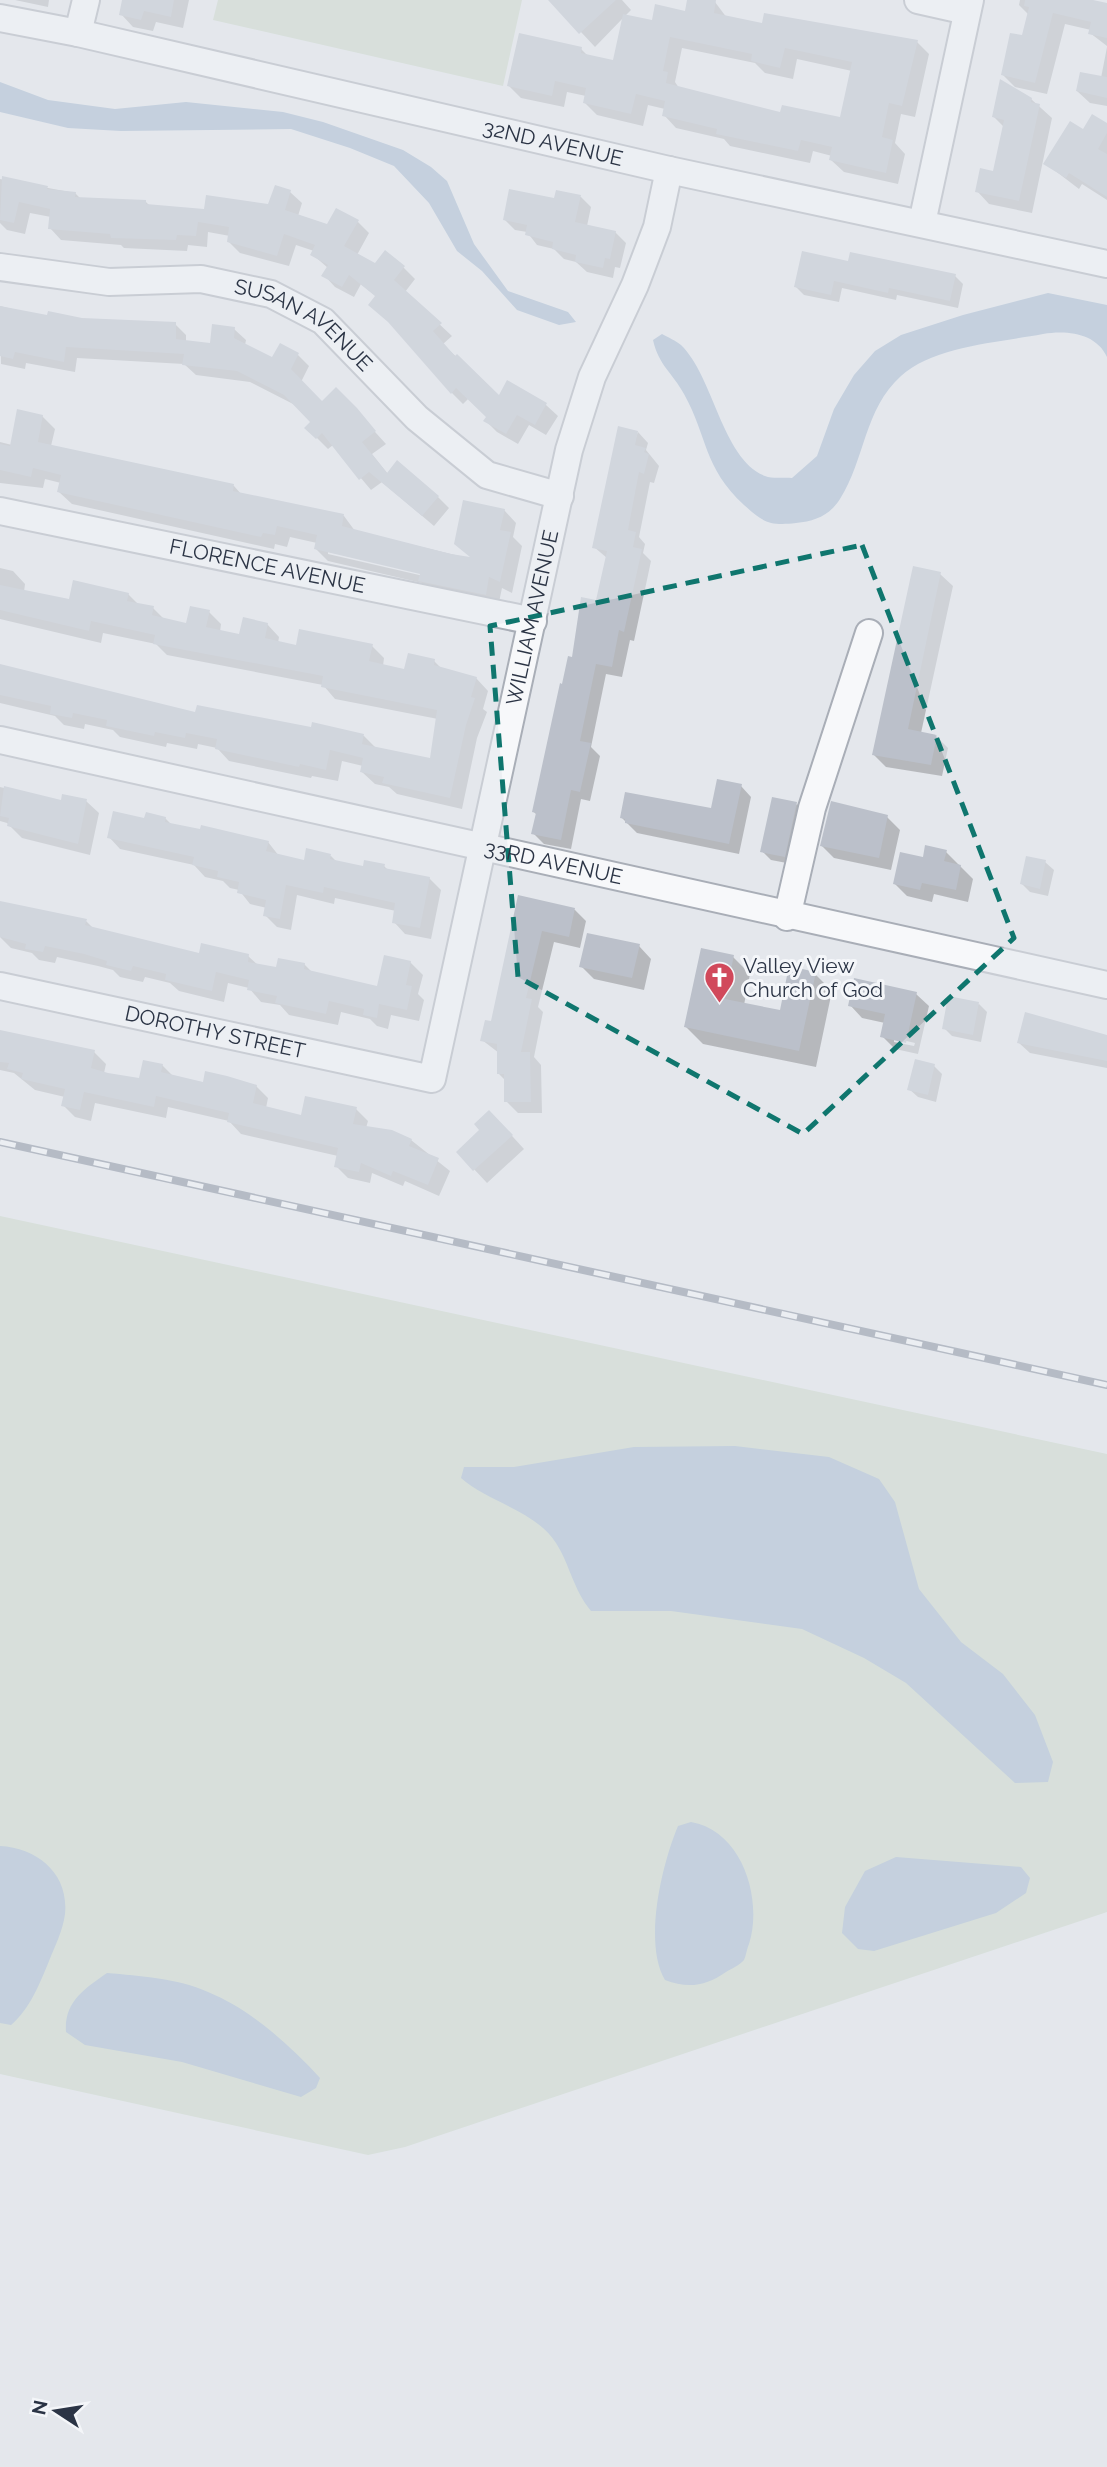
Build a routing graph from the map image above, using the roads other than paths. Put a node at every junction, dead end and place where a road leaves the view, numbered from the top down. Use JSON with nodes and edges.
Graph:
{"nodes":[{"id":1,"x":86,"y":0,"type":"edge"},
{"id":2,"x":918,"y":0,"type":"edge"},
{"id":3,"x":968,"y":6,"type":"edge"},
{"id":4,"x":0,"y":18,"type":"edge"},
{"id":5,"x":78,"y":33,"type":"junction"},
{"id":6,"x":669,"y":170,"type":"junction"},
{"id":7,"x":922,"y":223,"type":"junction"},
{"id":8,"x":1107,"y":264,"type":"edge"},
{"id":9,"x":0,"y":267,"type":"edge"},
{"id":10,"x":560,"y":496,"type":"junction"},
{"id":11,"x":0,"y":511,"type":"edge"},
{"id":12,"x":533,"y":621,"type":"junction"},
{"id":13,"x":869,"y":634,"type":"dead end"},
{"id":14,"x":0,"y":740,"type":"edge"},
{"id":15,"x":485,"y":848,"type":"junction"},
{"id":16,"x":787,"y":916,"type":"junction"},
{"id":17,"x":1107,"y":985,"type":"edge"},
{"id":18,"x":0,"y":986,"type":"edge"},
{"id":19,"x":432,"y":1079,"type":"joint"}],
"edges":[{"from":1,"to":5,"type":"street"},
{"from":2,"to":3,"type":"street"},
{"from":3,"to":7,"type":"street"},
{"from":4,"to":5,"type":"street","name":"32ND AVENUE"},
{"from":5,"to":6,"type":"street","name":"32ND AVENUE"},
{"from":6,"to":7,"type":"street","name":"32ND AVENUE"},
{"from":6,"to":10,"type":"street","name":"WILLIAM AVENUE"},
{"from":7,"to":8,"type":"street","name":"32ND AVENUE"},
{"from":9,"to":10,"type":"street","name":"SUSAN AVENUE"},
{"from":10,"to":12,"type":"street","name":"WILLIAM AVENUE"},
{"from":11,"to":12,"type":"street","name":"FLORENCE AVENUE"},
{"from":12,"to":15,"type":"street","name":"WILLIAM AVENUE"},
{"from":13,"to":16,"type":"street"},
{"from":14,"to":15,"type":"street","name":"33RD AVENUE"},
{"from":15,"to":16,"type":"street","name":"33RD AVENUE"},
{"from":15,"to":19,"type":"street","name":"WILLIAM AVENUE"},
{"from":16,"to":17,"type":"street","name":"33RD AVENUE"},
{"from":18,"to":19,"type":"street","name":"DOROTHY STREET"}]}
